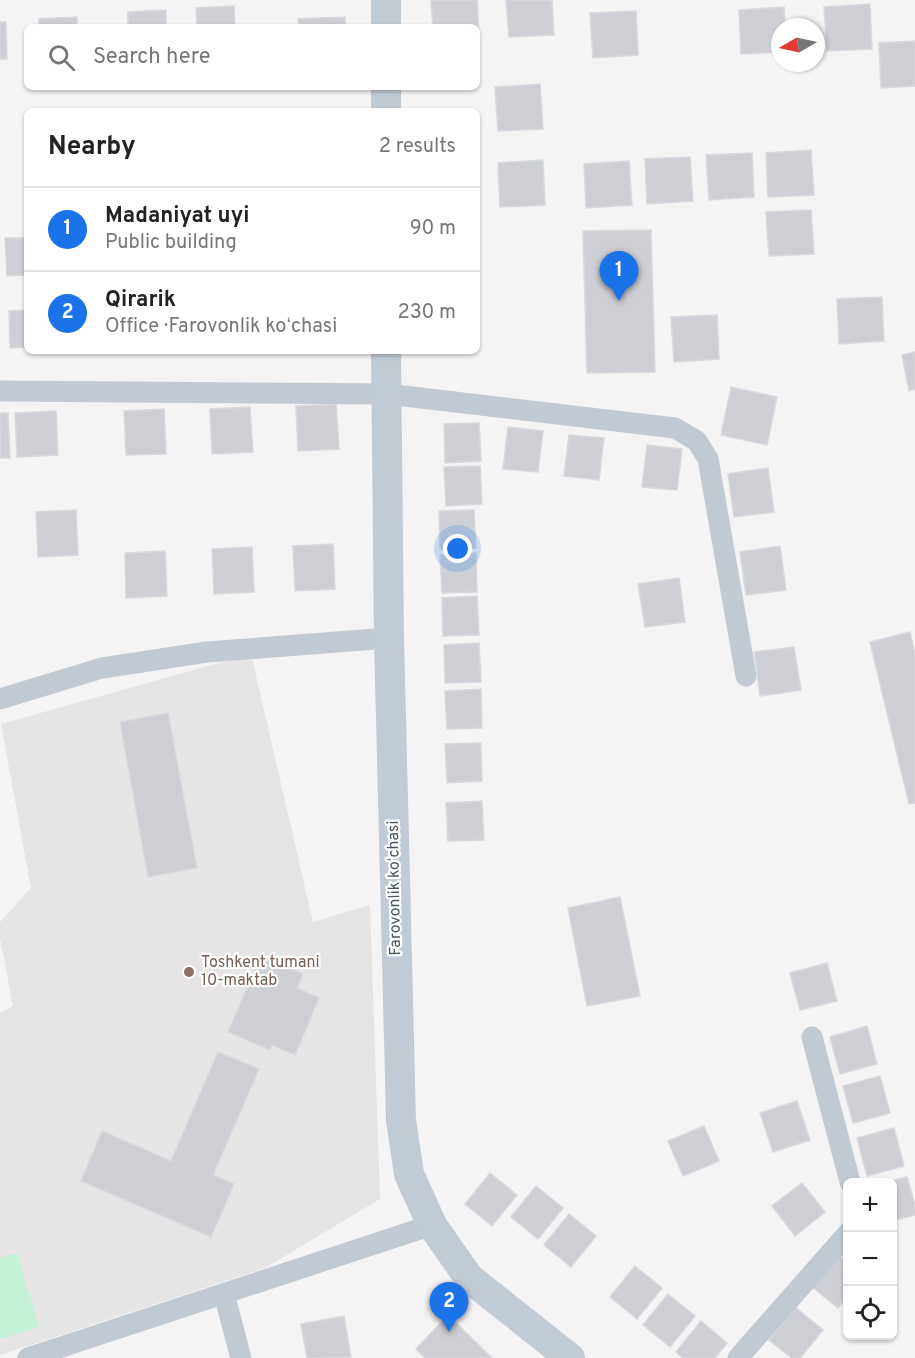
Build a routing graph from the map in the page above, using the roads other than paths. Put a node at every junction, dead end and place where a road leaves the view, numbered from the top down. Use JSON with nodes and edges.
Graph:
{"nodes":[{"id":1,"x":386,"y":0,"type":"edge"},
{"id":2,"x":386,"y":24,"type":"edge"},
{"id":3,"x":386,"y":90,"type":"edge"},
{"id":4,"x":386,"y":108,"type":"edge"},
{"id":5,"x":386,"y":354,"type":"edge"},
{"id":6,"x":0,"y":391,"type":"edge"},
{"id":7,"x":387,"y":394,"type":"junction"},
{"id":8,"x":389,"y":638,"type":"junction"},
{"id":9,"x":746,"y":676,"type":"dead end"},
{"id":10,"x":0,"y":699,"type":"edge"},
{"id":11,"x":812,"y":1036,"type":"dead end"},
{"id":12,"x":849,"y":1178,"type":"edge"},
{"id":13,"x":432,"y":1225,"type":"junction"},
{"id":14,"x":843,"y":1239,"type":"edge"},
{"id":15,"x":224,"y":1294,"type":"junction"},
{"id":16,"x":28,"y":1358,"type":"edge"},
{"id":17,"x":241,"y":1358,"type":"edge"},
{"id":18,"x":570,"y":1358,"type":"edge"},
{"id":19,"x":738,"y":1358,"type":"edge"}],
"edges":[{"from":1,"to":2,"type":"street"},
{"from":3,"to":4,"type":"street"},
{"from":5,"to":7,"type":"street","name":"Farovonlik koʻchasi"},
{"from":6,"to":7,"type":"street"},
{"from":7,"to":8,"type":"street","name":"Farovonlik koʻchasi"},
{"from":7,"to":9,"type":"street"},
{"from":8,"to":10,"type":"street"},
{"from":8,"to":13,"type":"street","name":"Farovonlik koʻchasi"},
{"from":11,"to":12,"type":"street"},
{"from":13,"to":15,"type":"street"},
{"from":13,"to":18,"type":"street","name":"Farovonlik koʻchasi"},
{"from":14,"to":19,"type":"street"},
{"from":15,"to":16,"type":"street"},
{"from":15,"to":17,"type":"street"}]}
